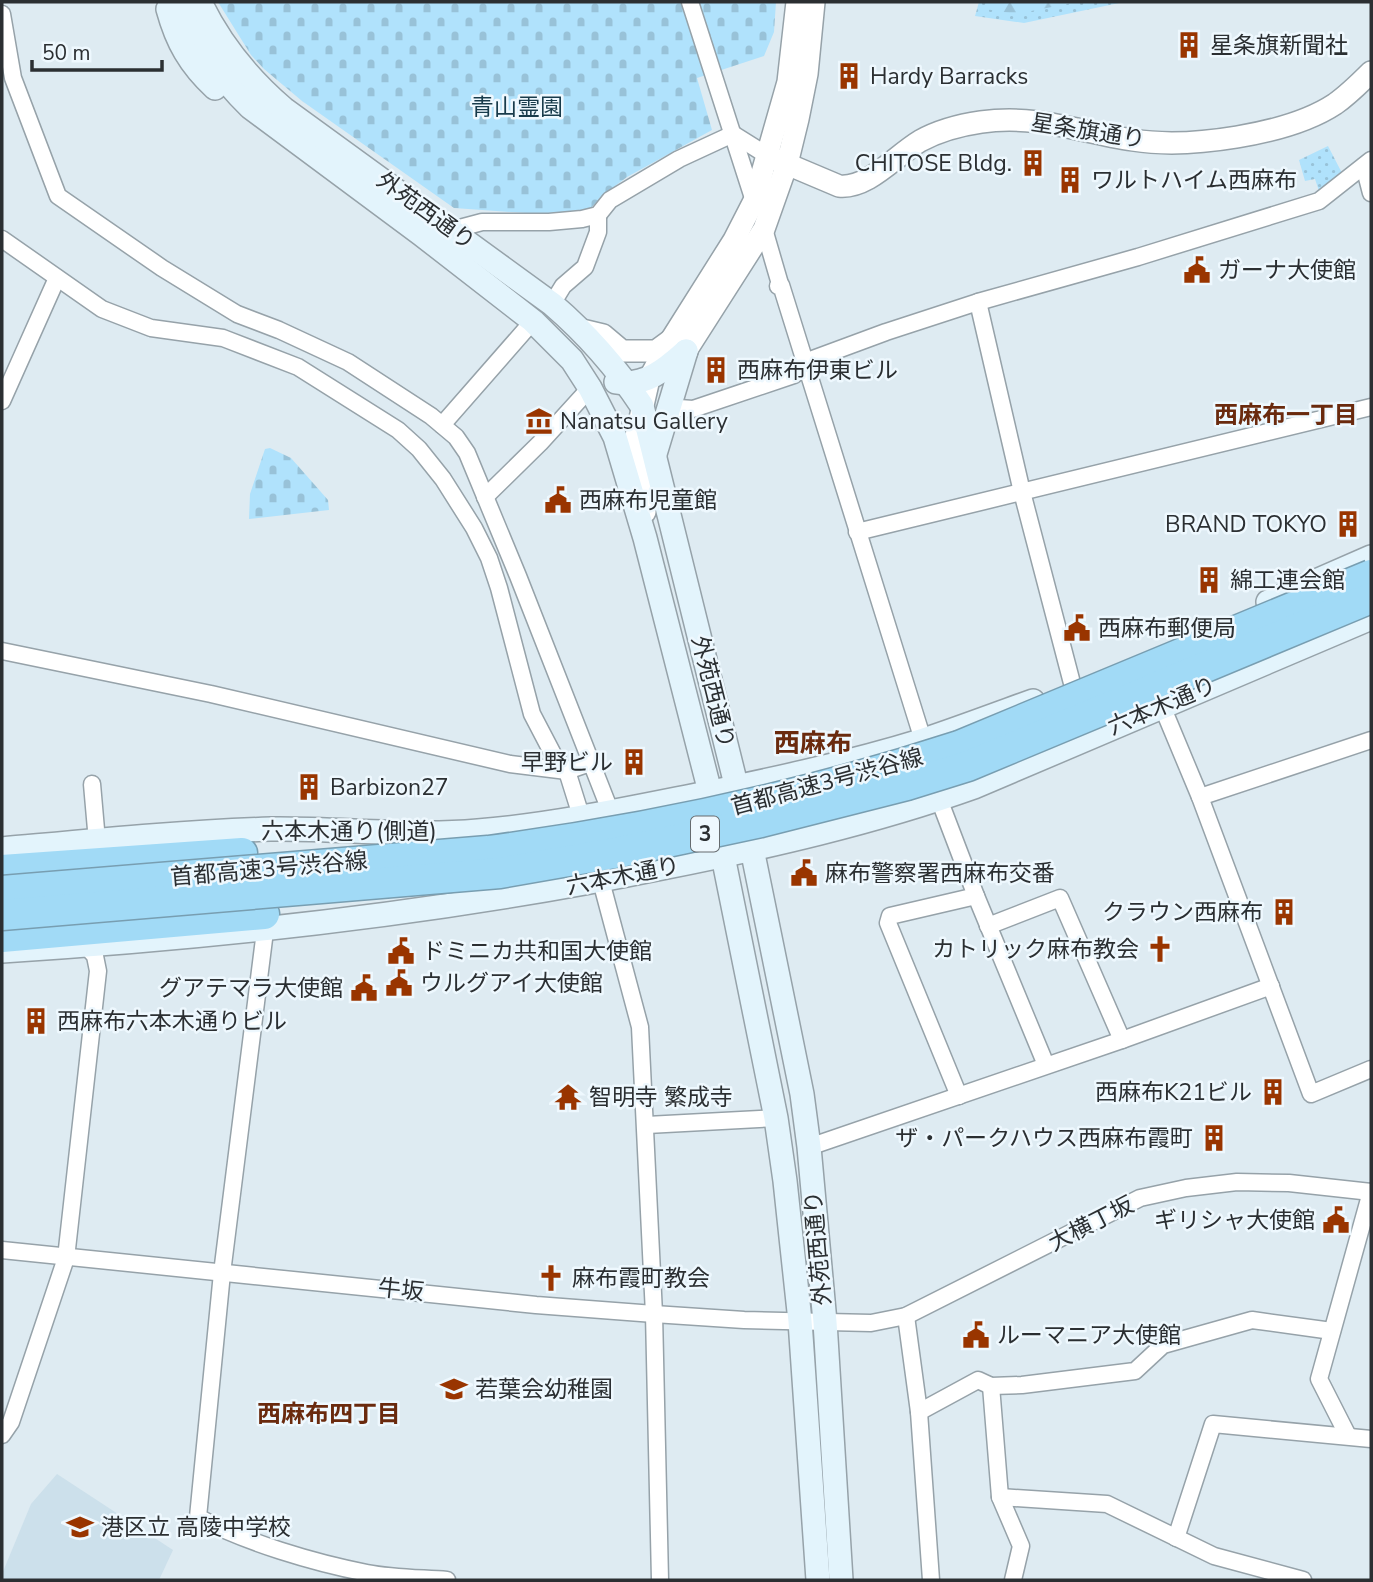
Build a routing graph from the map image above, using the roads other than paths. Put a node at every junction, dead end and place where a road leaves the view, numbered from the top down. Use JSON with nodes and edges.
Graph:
{"nodes":[{"id":1,"x":166,"y":2,"type":"edge"},
{"id":2,"x":176,"y":2,"type":"edge"},
{"id":3,"x":200,"y":2,"type":"edge"},
{"id":4,"x":690,"y":2,"type":"edge"},
{"id":5,"x":797,"y":2,"type":"edge"},
{"id":6,"x":814,"y":2,"type":"edge"},
{"id":7,"x":2,"y":14,"type":"edge"},
{"id":8,"x":1371,"y":72,"type":"edge"},
{"id":9,"x":733,"y":134,"type":"junction"},
{"id":10,"x":316,"y":157,"type":"junction"},
{"id":11,"x":777,"y":160,"type":"junction"},
{"id":12,"x":1368,"y":163,"type":"edge"},
{"id":13,"x":1371,"y":193,"type":"edge"},
{"id":14,"x":754,"y":201,"type":"junction"},
{"id":15,"x":598,"y":215,"type":"junction"},
{"id":16,"x":764,"y":229,"type":"junction"},
{"id":17,"x":452,"y":230,"type":"junction"},
{"id":18,"x":2,"y":239,"type":"edge"},
{"id":19,"x":57,"y":278,"type":"junction"},
{"id":20,"x":978,"y":302,"type":"junction"},
{"id":21,"x":552,"y":304,"type":"junction"},
{"id":22,"x":533,"y":321,"type":"junction"},
{"id":23,"x":582,"y":330,"type":"junction"},
{"id":24,"x":679,"y":345,"type":"junction"},
{"id":25,"x":572,"y":360,"type":"junction"},
{"id":26,"x":805,"y":366,"type":"junction"},
{"id":27,"x":638,"y":382,"type":"junction"},
{"id":28,"x":590,"y":388,"type":"junction"},
{"id":29,"x":2,"y":401,"type":"edge"},
{"id":30,"x":642,"y":406,"type":"junction"},
{"id":31,"x":1371,"y":407,"type":"edge"},
{"id":32,"x":442,"y":425,"type":"junction"},
{"id":33,"x":655,"y":454,"type":"junction"},
{"id":34,"x":1022,"y":492,"type":"junction"},
{"id":35,"x":485,"y":497,"type":"junction"},
{"id":36,"x":492,"y":516,"type":"junction"},
{"id":37,"x":474,"y":528,"type":"junction"},
{"id":38,"x":857,"y":532,"type":"junction"},
{"id":39,"x":645,"y":538,"type":"junction"},
{"id":40,"x":1371,"y":557,"type":"edge"},
{"id":41,"x":1371,"y":575,"type":"edge"},
{"id":42,"x":1371,"y":587,"type":"edge"},
{"id":43,"x":1371,"y":598,"type":"edge"},
{"id":44,"x":1371,"y":618,"type":"edge"},
{"id":45,"x":1183,"y":641,"type":"junction"},
{"id":46,"x":2,"y":651,"type":"edge"},
{"id":47,"x":1073,"y":687,"type":"junction"},
{"id":48,"x":1163,"y":706,"type":"junction"},
{"id":49,"x":1122,"y":722,"type":"junction"},
{"id":50,"x":923,"y":740,"type":"junction"},
{"id":51,"x":1371,"y":740,"type":"edge"},
{"id":52,"x":955,"y":741,"type":"dead end"},
{"id":53,"x":590,"y":763,"type":"junction"},
{"id":54,"x":567,"y":771,"type":"junction"},
{"id":55,"x":970,"y":773,"type":"dead end"},
{"id":56,"x":92,"y":784,"type":"dead end"},
{"id":57,"x":737,"y":786,"type":"junction"},
{"id":58,"x":710,"y":792,"type":"junction"},
{"id":59,"x":1200,"y":797,"type":"junction"},
{"id":60,"x":939,"y":799,"type":"junction"},
{"id":61,"x":611,"y":813,"type":"junction"},
{"id":62,"x":743,"y":814,"type":"junction"},
{"id":63,"x":878,"y":817,"type":"junction"},
{"id":64,"x":582,"y":819,"type":"junction"},
{"id":65,"x":717,"y":827,"type":"junction"},
{"id":66,"x":97,"y":841,"type":"junction"},
{"id":67,"x":552,"y":843,"type":"junction"},
{"id":68,"x":2,"y":849,"type":"edge"},
{"id":69,"x":752,"y":849,"type":"junction"},
{"id":70,"x":723,"y":856,"type":"junction"},
{"id":71,"x":296,"y":863,"type":"dead end"},
{"id":72,"x":2,"y":870,"type":"edge"},
{"id":73,"x":454,"y":878,"type":"junction"},
{"id":74,"x":601,"y":881,"type":"junction"},
{"id":75,"x":2,"y":889,"type":"edge"},
{"id":76,"x":975,"y":896,"type":"junction"},
{"id":77,"x":295,"y":901,"type":"dead end"},
{"id":78,"x":2,"y":915,"type":"edge"},
{"id":79,"x":2,"y":926,"type":"edge"},
{"id":80,"x":988,"y":926,"type":"junction"},
{"id":81,"x":265,"y":931,"type":"junction"},
{"id":82,"x":2,"y":937,"type":"edge"},
{"id":83,"x":86,"y":946,"type":"junction"},
{"id":84,"x":2,"y":951,"type":"edge"},
{"id":85,"x":1271,"y":985,"type":"junction"},
{"id":86,"x":1122,"y":1040,"type":"junction"},
{"id":87,"x":1045,"y":1065,"type":"junction"},
{"id":88,"x":1371,"y":1069,"type":"edge"},
{"id":89,"x":959,"y":1096,"type":"junction"},
{"id":90,"x":776,"y":1118,"type":"junction"},
{"id":91,"x":647,"y":1125,"type":"junction"},
{"id":92,"x":809,"y":1147,"type":"junction"},
{"id":93,"x":1371,"y":1192,"type":"edge"},
{"id":94,"x":2,"y":1250,"type":"edge"},
{"id":95,"x":66,"y":1258,"type":"junction"},
{"id":96,"x":222,"y":1273,"type":"junction"},
{"id":97,"x":654,"y":1314,"type":"junction"},
{"id":98,"x":906,"y":1316,"type":"junction"},
{"id":99,"x":800,"y":1321,"type":"junction"},
{"id":100,"x":825,"y":1322,"type":"junction"},
{"id":101,"x":1332,"y":1331,"type":"junction"},
{"id":102,"x":991,"y":1386,"type":"junction"},
{"id":103,"x":919,"y":1412,"type":"junction"},
{"id":104,"x":2,"y":1434,"type":"edge"},
{"id":105,"x":1348,"y":1436,"type":"junction"},
{"id":106,"x":1371,"y":1440,"type":"edge"},
{"id":107,"x":1000,"y":1497,"type":"junction"},
{"id":108,"x":1176,"y":1538,"type":"junction"},
{"id":109,"x":447,"y":1580,"type":"edge"},
{"id":110,"x":660,"y":1580,"type":"edge"},
{"id":111,"x":818,"y":1580,"type":"edge"},
{"id":112,"x":841,"y":1580,"type":"edge"},
{"id":113,"x":931,"y":1580,"type":"edge"},
{"id":114,"x":1013,"y":1580,"type":"edge"},
{"id":115,"x":1303,"y":1580,"type":"edge"}],
"edges":[{"from":1,"to":10,"type":"main road"},
{"from":2,"to":10,"type":"main road","name":"外苑西通り"},
{"from":3,"to":17,"type":"main road","name":"外苑西通り"},
{"from":4,"to":9,"type":"street"},
{"from":5,"to":11,"type":"street"},
{"from":6,"to":11,"type":"street"},
{"from":7,"to":32,"type":"street"},
{"from":8,"to":11,"type":"street","name":"星条旗通り"},
{"from":9,"to":11,"type":"street"},
{"from":9,"to":14,"type":"street"},
{"from":9,"to":15,"type":"street"},
{"from":10,"to":22,"type":"main road","name":"外苑西通り"},
{"from":11,"to":14,"type":"street"},
{"from":11,"to":16,"type":"street"},
{"from":12,"to":13,"type":"street"},
{"from":12,"to":20,"type":"street"},
{"from":14,"to":16,"type":"street"},
{"from":14,"to":24,"type":"street"},
{"from":15,"to":17,"type":"street"},
{"from":15,"to":21,"type":"street"},
{"from":16,"to":24,"type":"street"},
{"from":16,"to":26,"type":"street"},
{"from":17,"to":21,"type":"main road","name":"外苑西通り"},
{"from":18,"to":19,"type":"street"},
{"from":19,"to":29,"type":"street"},
{"from":19,"to":37,"type":"street"},
{"from":20,"to":26,"type":"street"},
{"from":20,"to":34,"type":"street"},
{"from":21,"to":23,"type":"main road","name":"外苑西通り"},
{"from":22,"to":25,"type":"main road","name":"外苑西通り"},
{"from":22,"to":32,"type":"street"},
{"from":23,"to":24,"type":"street"},
{"from":23,"to":27,"type":"main road","name":"外苑西通り"},
{"from":24,"to":27,"type":"main road"},
{"from":24,"to":33,"type":"main road"},
{"from":25,"to":27,"type":"main road"},
{"from":25,"to":28,"type":"main road","name":"外苑西通り"},
{"from":26,"to":33,"type":"street"},
{"from":26,"to":38,"type":"street"},
{"from":27,"to":30,"type":"main road","name":"外苑西通り"},
{"from":28,"to":35,"type":"street"},
{"from":28,"to":39,"type":"main road","name":"外苑西通り"},
{"from":30,"to":33,"type":"main road","name":"外苑西通り"},
{"from":30,"to":39,"type":"street"},
{"from":31,"to":34,"type":"street"},
{"from":32,"to":35,"type":"street"},
{"from":33,"to":57,"type":"main road","name":"外苑西通り"},
{"from":34,"to":38,"type":"street"},
{"from":34,"to":47,"type":"street"},
{"from":35,"to":36,"type":"street"},
{"from":36,"to":37,"type":"street"},
{"from":36,"to":53,"type":"street"},
{"from":37,"to":54,"type":"street"},
{"from":38,"to":50,"type":"street"},
{"from":39,"to":58,"type":"main road","name":"外苑西通り"},
{"from":40,"to":45,"type":"main road"},
{"from":41,"to":67,"type":"highway","name":"首都高速3号渋谷線","number":"3","bridge":true},
{"from":42,"to":45,"type":"main road"},
{"from":43,"to":73,"type":"highway","name":"首都高速3号渋谷線","number":"3","bridge":true},
{"from":44,"to":48,"type":"main road","name":"六本木通り"},
{"from":45,"to":47,"type":"main road"},
{"from":46,"to":54,"type":"street"},
{"from":47,"to":50,"type":"main road"},
{"from":47,"to":52,"type":"main road"},
{"from":48,"to":49,"type":"main road","name":"六本木通り"},
{"from":48,"to":59,"type":"street"},
{"from":49,"to":55,"type":"main road"},
{"from":49,"to":60,"type":"main road","name":"六本木通り"},
{"from":50,"to":57,"type":"main road"},
{"from":51,"to":59,"type":"street"},
{"from":53,"to":54,"type":"street"},
{"from":53,"to":61,"type":"street"},
{"from":54,"to":64,"type":"street"},
{"from":56,"to":66,"type":"street"},
{"from":57,"to":58,"type":"main road"},
{"from":57,"to":62,"type":"main road","name":"外苑西通り"},
{"from":58,"to":61,"type":"main road"},
{"from":58,"to":62,"type":"main road"},
{"from":58,"to":65,"type":"main road","name":"外苑西通り"},
{"from":59,"to":85,"type":"street"},
{"from":60,"to":63,"type":"main road","name":"六本木通り"},
{"from":60,"to":76,"type":"street"},
{"from":61,"to":64,"type":"main road","name":"六本木通り(側道)"},
{"from":61,"to":65,"type":"main road"},
{"from":62,"to":63,"type":"main road"},
{"from":62,"to":69,"type":"main road","name":"外苑西通り"},
{"from":63,"to":69,"type":"main road","name":"六本木通り"},
{"from":64,"to":66,"type":"main road","name":"六本木通り(側道)"},
{"from":65,"to":69,"type":"main road"},
{"from":65,"to":70,"type":"main road","name":"外苑西通り"},
{"from":66,"to":68,"type":"main road","name":"六本木通り(側道)"},
{"from":67,"to":72,"type":"highway","bridge":true},
{"from":67,"to":75,"type":"highway","name":"首都高速3号渋谷線","number":"3","bridge":true},
{"from":69,"to":70,"type":"main road","name":"六本木通り"},
{"from":69,"to":92,"type":"main road","name":"外苑西通り"},
{"from":70,"to":74,"type":"main road","name":"六本木通り"},
{"from":70,"to":90,"type":"main road","name":"外苑西通り"},
{"from":71,"to":75,"type":"main road"},
{"from":73,"to":78,"type":"highway","name":"首都高速3号渋谷線","number":"3","bridge":true},
{"from":73,"to":82,"type":"highway","bridge":true},
{"from":74,"to":81,"type":"main road","name":"六本木通り"},
{"from":74,"to":91,"type":"street"},
{"from":76,"to":80,"type":"street"},
{"from":76,"to":89,"type":"street"},
{"from":77,"to":79,"type":"main road"},
{"from":80,"to":86,"type":"street"},
{"from":80,"to":87,"type":"street"},
{"from":81,"to":83,"type":"main road","name":"六本木通り"},
{"from":81,"to":96,"type":"street"},
{"from":83,"to":84,"type":"main road","name":"六本木通り"},
{"from":83,"to":95,"type":"street"},
{"from":85,"to":86,"type":"street"},
{"from":85,"to":88,"type":"street"},
{"from":86,"to":87,"type":"street"},
{"from":87,"to":89,"type":"street"},
{"from":89,"to":92,"type":"street"},
{"from":90,"to":91,"type":"street"},
{"from":90,"to":99,"type":"main road","name":"外苑西通り"},
{"from":91,"to":97,"type":"street"},
{"from":92,"to":100,"type":"main road","name":"外苑西通り"},
{"from":93,"to":98,"type":"street","name":"大横丁坂"},
{"from":93,"to":101,"type":"street"},
{"from":94,"to":95,"type":"street","name":"牛坂"},
{"from":95,"to":96,"type":"street","name":"牛坂"},
{"from":95,"to":104,"type":"street"},
{"from":96,"to":97,"type":"street","name":"牛坂"},
{"from":96,"to":109,"type":"street"},
{"from":97,"to":99,"type":"street","name":"牛坂"},
{"from":97,"to":110,"type":"street"},
{"from":98,"to":100,"type":"street","name":"大横丁坂"},
{"from":98,"to":103,"type":"street"},
{"from":99,"to":100,"type":"street","name":"大横丁坂"},
{"from":99,"to":111,"type":"main road","name":"外苑西通り"},
{"from":100,"to":112,"type":"main road","name":"外苑西通り"},
{"from":101,"to":102,"type":"street"},
{"from":101,"to":105,"type":"street"},
{"from":102,"to":103,"type":"street"},
{"from":102,"to":107,"type":"street"},
{"from":103,"to":113,"type":"street"},
{"from":105,"to":106,"type":"street"},
{"from":105,"to":108,"type":"street"},
{"from":107,"to":108,"type":"street"},
{"from":107,"to":114,"type":"street"},
{"from":108,"to":115,"type":"street"}]}
